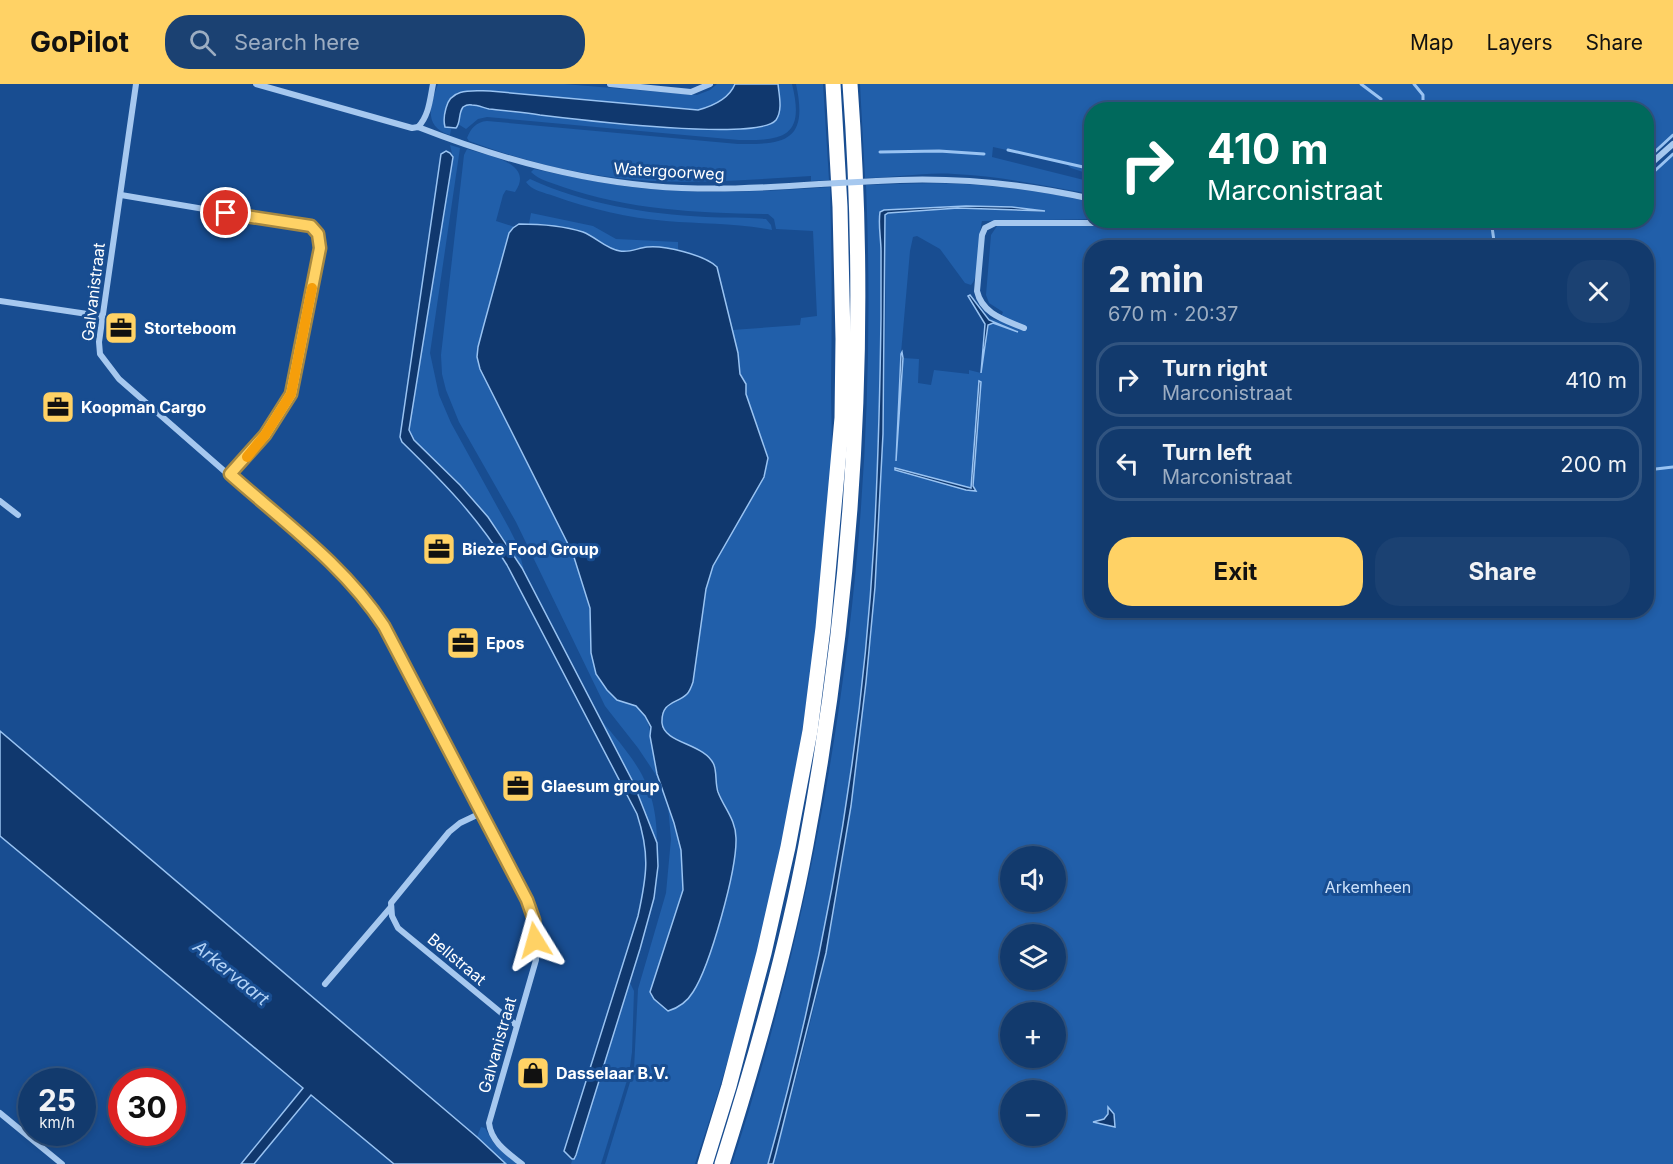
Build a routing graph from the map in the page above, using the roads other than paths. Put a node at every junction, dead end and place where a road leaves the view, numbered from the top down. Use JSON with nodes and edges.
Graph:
{"nodes":[{"id":1,"x":136,"y":84,"type":"edge"},
{"id":2,"x":256,"y":84,"type":"edge"},
{"id":3,"x":433,"y":84,"type":"edge"},
{"id":4,"x":610,"y":84,"type":"edge"},
{"id":5,"x":710,"y":84,"type":"edge"},
{"id":6,"x":833,"y":84,"type":"edge"},
{"id":7,"x":850,"y":84,"type":"edge"},
{"id":8,"x":418,"y":127,"type":"junction"},
{"id":9,"x":1673,"y":144,"type":"edge"},
{"id":10,"x":1654,"y":161,"type":"edge"},
{"id":11,"x":121,"y":195,"type":"junction"},
{"id":12,"x":1084,"y":197,"type":"edge"},
{"id":13,"x":1084,"y":222,"type":"edge"},
{"id":14,"x":0,"y":302,"type":"edge"},
{"id":15,"x":101,"y":316,"type":"junction"},
{"id":16,"x":1024,"y":328,"type":"dead end"},
{"id":17,"x":230,"y":474,"type":"junction"},
{"id":18,"x":0,"y":501,"type":"edge"},
{"id":19,"x":18,"y":515,"type":"dead end"},
{"id":20,"x":481,"y":813,"type":"junction"},
{"id":21,"x":391,"y":907,"type":"junction"},
{"id":22,"x":324,"y":984,"type":"dead end"},
{"id":23,"x":516,"y":1026,"type":"junction"},
{"id":24,"x":0,"y":1113,"type":"edge"},
{"id":25,"x":62,"y":1164,"type":"edge"},
{"id":26,"x":522,"y":1164,"type":"edge"},
{"id":27,"x":705,"y":1164,"type":"edge"},
{"id":28,"x":722,"y":1164,"type":"edge"}],
"edges":[{"from":1,"to":11,"type":"street","name":"Galvanistraat"},
{"from":2,"to":8,"type":"street","name":"Watergoorweg"},
{"from":3,"to":8,"type":"street"},
{"from":4,"to":5,"type":"street"},
{"from":6,"to":27,"type":"highway"},
{"from":7,"to":28,"type":"highway"},
{"from":8,"to":12,"type":"street","name":"Watergoorweg","bridge":true},
{"from":9,"to":10,"type":"street"},
{"from":11,"to":15,"type":"street","name":"Galvanistraat"},
{"from":11,"to":17,"type":"street"},
{"from":13,"to":16,"type":"street"},
{"from":14,"to":15,"type":"street"},
{"from":15,"to":17,"type":"street","name":"Galvanistraat"},
{"from":17,"to":20,"type":"street","name":"Galvanistraat"},
{"from":18,"to":19,"type":"street"},
{"from":20,"to":21,"type":"street"},
{"from":20,"to":23,"type":"street","name":"Galvanistraat"},
{"from":21,"to":22,"type":"street"},
{"from":21,"to":23,"type":"street","name":"Bellstraat"},
{"from":23,"to":26,"type":"street","name":"Galvanistraat"},
{"from":24,"to":25,"type":"street"}]}
